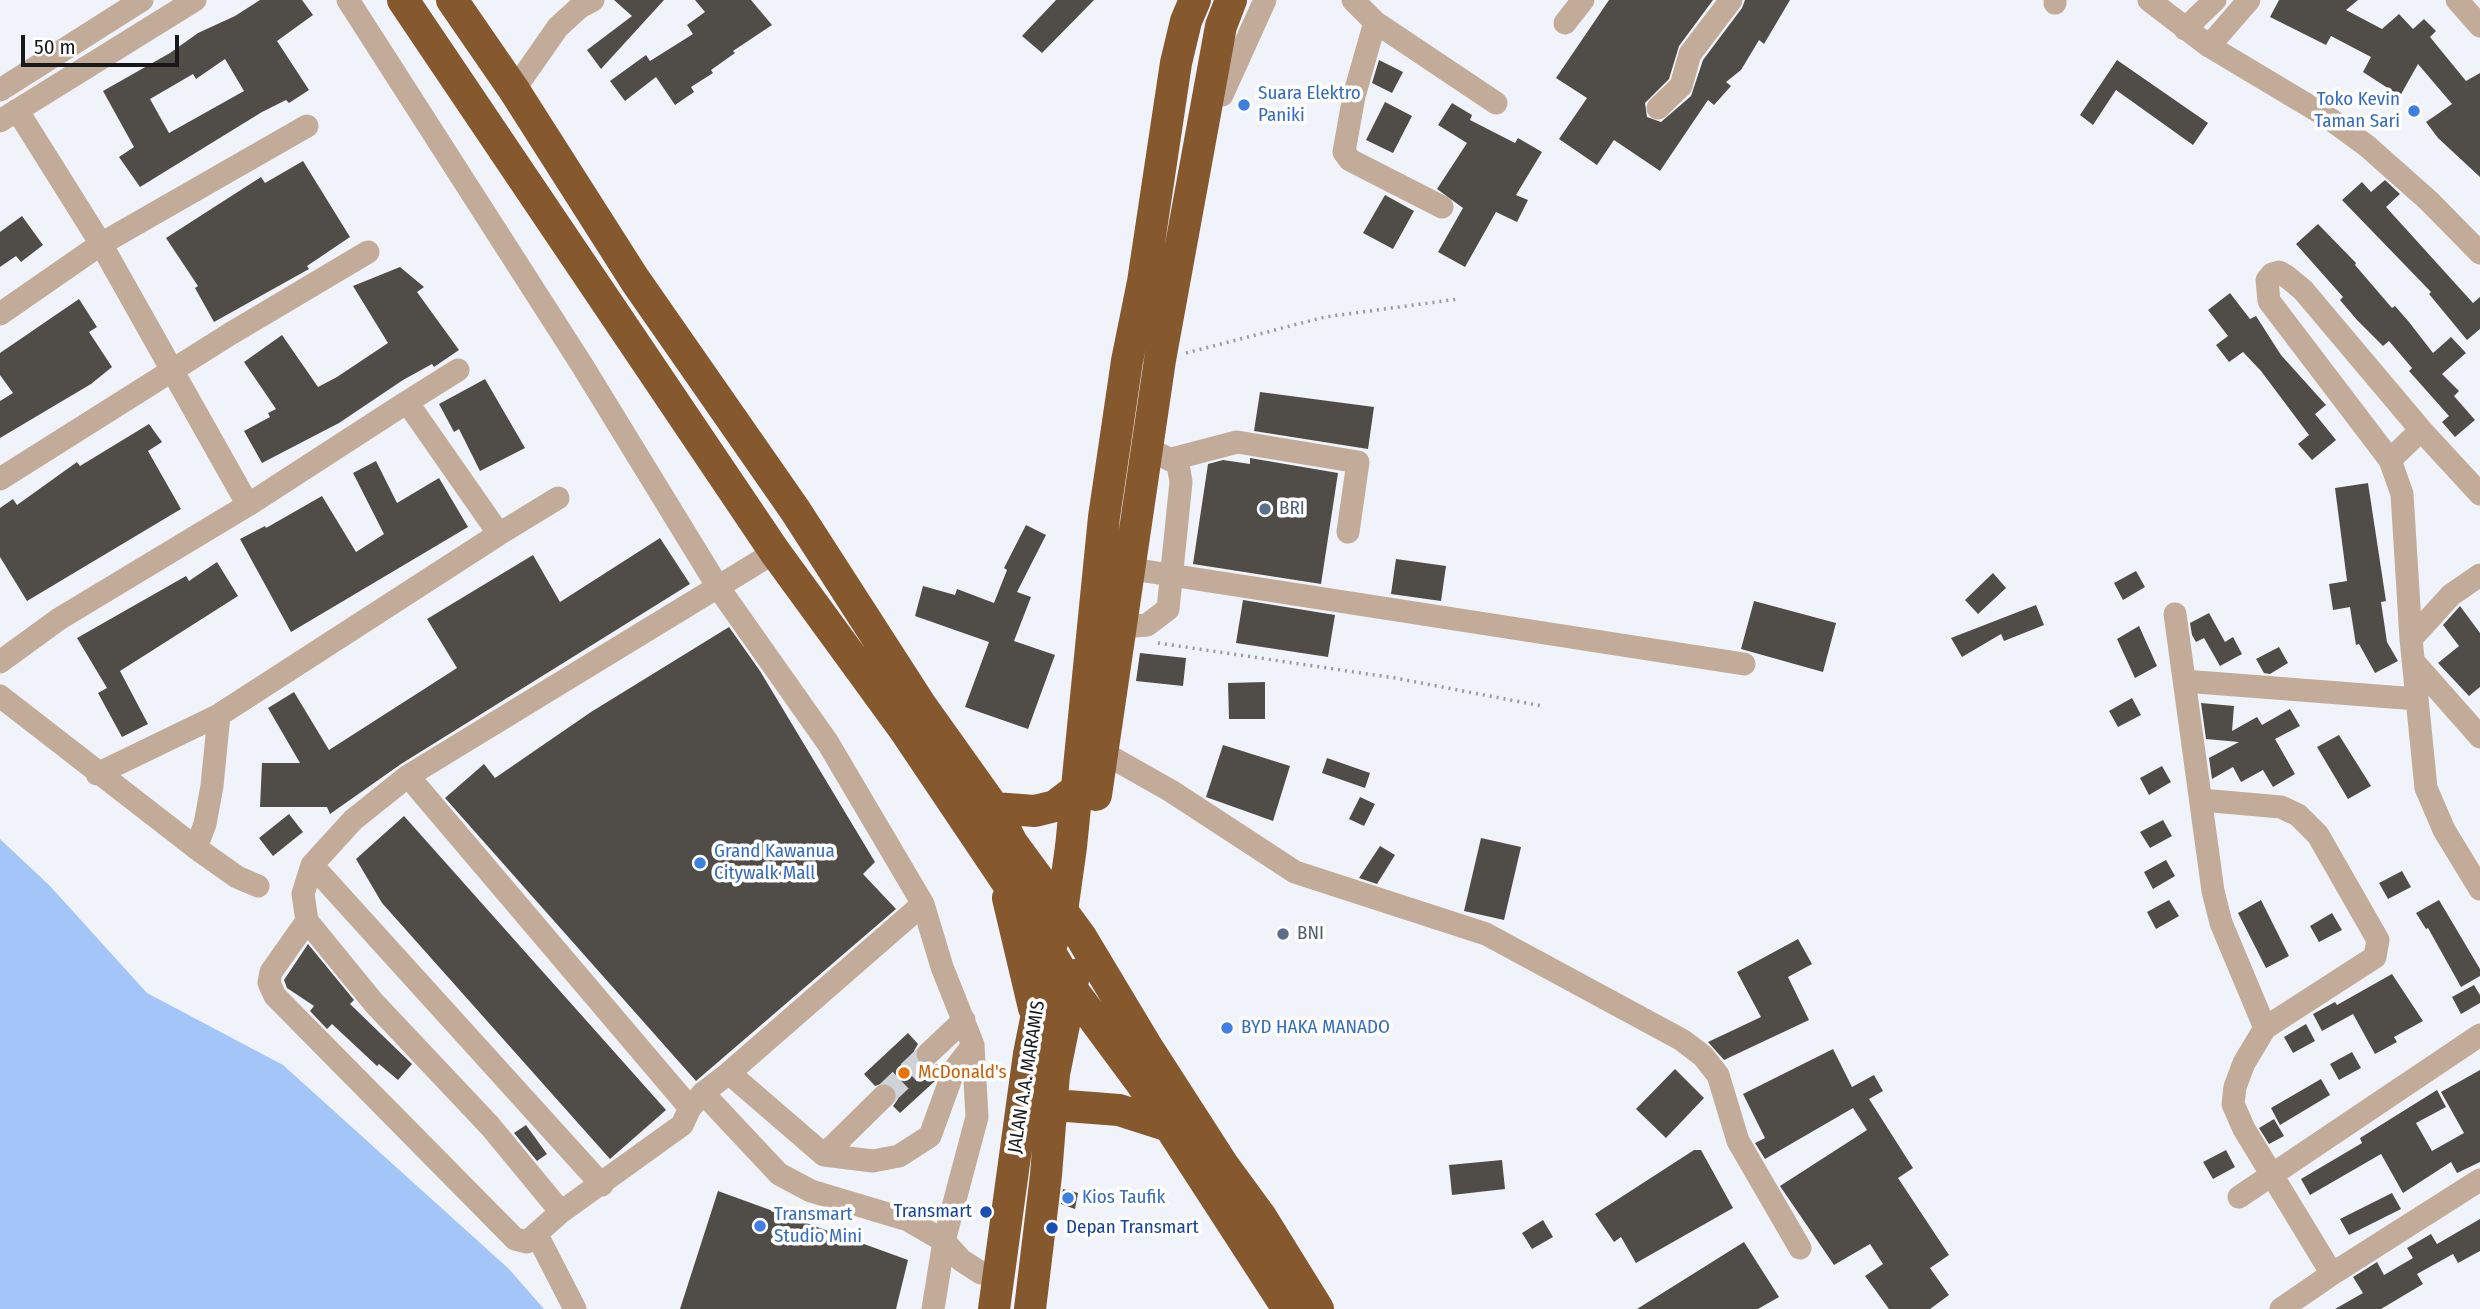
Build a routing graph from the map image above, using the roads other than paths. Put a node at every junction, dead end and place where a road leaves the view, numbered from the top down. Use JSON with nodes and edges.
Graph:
{"nodes":[{"id":1,"x":142,"y":0,"type":"edge"},
{"id":2,"x":195,"y":0,"type":"edge"},
{"id":3,"x":348,"y":0,"type":"edge"},
{"id":4,"x":403,"y":0,"type":"edge"},
{"id":5,"x":452,"y":0,"type":"edge"},
{"id":6,"x":593,"y":0,"type":"edge"},
{"id":7,"x":1195,"y":0,"type":"edge"},
{"id":8,"x":1231,"y":0,"type":"edge"},
{"id":9,"x":1265,"y":0,"type":"edge"},
{"id":10,"x":1353,"y":0,"type":"edge"},
{"id":11,"x":1583,"y":0,"type":"edge"},
{"id":12,"x":1731,"y":0,"type":"edge"},
{"id":13,"x":2149,"y":0,"type":"edge"},
{"id":14,"x":2215,"y":0,"type":"edge"},
{"id":15,"x":2249,"y":0,"type":"edge"},
{"id":16,"x":2457,"y":0,"type":"edge"},
{"id":17,"x":1375,"y":22,"type":"junction"},
{"id":18,"x":1565,"y":23,"type":"dead end"},
{"id":19,"x":2480,"y":26,"type":"edge"},
{"id":20,"x":2185,"y":29,"type":"junction"},
{"id":21,"x":2209,"y":46,"type":"junction"},
{"id":22,"x":54,"y":57,"type":"junction"},
{"id":23,"x":68,"y":78,"type":"junction"},
{"id":24,"x":0,"y":90,"type":"edge"},
{"id":25,"x":514,"y":90,"type":"junction"},
{"id":26,"x":1222,"y":95,"type":"dead end"},
{"id":27,"x":1496,"y":103,"type":"dead end"},
{"id":28,"x":1658,"y":108,"type":"dead end"},
{"id":29,"x":8,"y":116,"type":"edge"},
{"id":30,"x":307,"y":126,"type":"dead end"},
{"id":31,"x":1442,"y":207,"type":"dead end"},
{"id":32,"x":101,"y":244,"type":"junction"},
{"id":33,"x":368,"y":251,"type":"dead end"},
{"id":34,"x":2480,"y":253,"type":"edge"},
{"id":35,"x":0,"y":314,"type":"edge"},
{"id":36,"x":458,"y":370,"type":"dead end"},
{"id":37,"x":173,"y":371,"type":"junction"},
{"id":38,"x":407,"y":402,"type":"junction"},
{"id":39,"x":2421,"y":430,"type":"junction"},
{"id":40,"x":1160,"y":456,"type":"junction"},
{"id":41,"x":2390,"y":460,"type":"junction"},
{"id":42,"x":0,"y":479,"type":"edge"},
{"id":43,"x":2480,"y":494,"type":"edge"},
{"id":44,"x":558,"y":498,"type":"dead end"},
{"id":45,"x":248,"y":505,"type":"junction"},
{"id":46,"x":1348,"y":532,"type":"dead end"},
{"id":47,"x":499,"y":534,"type":"junction"},
{"id":48,"x":775,"y":552,"type":"junction"},
{"id":49,"x":1132,"y":569,"type":"junction"},
{"id":50,"x":1172,"y":575,"type":"junction"},
{"id":51,"x":2480,"y":575,"type":"edge"},
{"id":52,"x":718,"y":587,"type":"junction"},
{"id":53,"x":2175,"y":614,"type":"dead end"},
{"id":54,"x":1122,"y":632,"type":"junction"},
{"id":55,"x":2412,"y":650,"type":"junction"},
{"id":56,"x":0,"y":662,"type":"edge"},
{"id":57,"x":1744,"y":664,"type":"dead end"},
{"id":58,"x":2184,"y":681,"type":"junction"},
{"id":59,"x":0,"y":696,"type":"edge"},
{"id":60,"x":2417,"y":699,"type":"junction"},
{"id":61,"x":219,"y":715,"type":"junction"},
{"id":62,"x":2480,"y":737,"type":"edge"},
{"id":63,"x":1102,"y":752,"type":"junction"},
{"id":64,"x":97,"y":774,"type":"junction"},
{"id":65,"x":408,"y":776,"type":"junction"},
{"id":66,"x":1076,"y":790,"type":"junction"},
{"id":67,"x":2201,"y":800,"type":"junction"},
{"id":68,"x":994,"y":808,"type":"junction"},
{"id":69,"x":196,"y":848,"type":"junction"},
{"id":70,"x":312,"y":865,"type":"junction"},
{"id":71,"x":1003,"y":878,"type":"junction"},
{"id":72,"x":258,"y":886,"type":"dead end"},
{"id":73,"x":2480,"y":889,"type":"edge"},
{"id":74,"x":923,"y":904,"type":"junction"},
{"id":75,"x":1062,"y":911,"type":"junction"},
{"id":76,"x":307,"y":921,"type":"junction"},
{"id":77,"x":1081,"y":937,"type":"junction"},
{"id":78,"x":1050,"y":949,"type":"junction"},
{"id":79,"x":1071,"y":988,"type":"junction"},
{"id":80,"x":1036,"y":1016,"type":"junction"},
{"id":81,"x":964,"y":1020,"type":"junction"},
{"id":82,"x":2265,"y":1028,"type":"junction"},
{"id":83,"x":2480,"y":1035,"type":"edge"},
{"id":84,"x":973,"y":1045,"type":"junction"},
{"id":85,"x":928,"y":1054,"type":"tunnel mouth"},
{"id":86,"x":729,"y":1073,"type":"junction"},
{"id":87,"x":884,"y":1096,"type":"tunnel mouth"},
{"id":88,"x":696,"y":1101,"type":"junction"},
{"id":89,"x":1054,"y":1105,"type":"junction"},
{"id":90,"x":1169,"y":1126,"type":"junction"},
{"id":91,"x":824,"y":1155,"type":"junction"},
{"id":92,"x":2270,"y":1177,"type":"junction"},
{"id":93,"x":2480,"y":1180,"type":"edge"},
{"id":94,"x":602,"y":1185,"type":"junction"},
{"id":95,"x":2239,"y":1197,"type":"dead end"},
{"id":96,"x":561,"y":1212,"type":"junction"},
{"id":97,"x":1248,"y":1222,"type":"junction"},
{"id":98,"x":537,"y":1235,"type":"junction"},
{"id":99,"x":944,"y":1241,"type":"junction"},
{"id":100,"x":1800,"y":1248,"type":"dead end"},
{"id":101,"x":2332,"y":1274,"type":"junction"},
{"id":102,"x":998,"y":1276,"type":"junction"},
{"id":103,"x":575,"y":1309,"type":"edge"},
{"id":104,"x":933,"y":1309,"type":"edge"},
{"id":105,"x":993,"y":1309,"type":"edge"},
{"id":106,"x":1030,"y":1309,"type":"edge"},
{"id":107,"x":1288,"y":1309,"type":"edge"},
{"id":108,"x":1318,"y":1309,"type":"edge"},
{"id":109,"x":2281,"y":1309,"type":"edge"}],
"edges":[{"from":1,"to":22,"type":"street"},
{"from":2,"to":23,"type":"street"},
{"from":3,"to":52,"type":"street"},
{"from":4,"to":48,"type":"highway"},
{"from":5,"to":25,"type":"highway"},
{"from":6,"to":25,"type":"street"},
{"from":7,"to":66,"type":"highway","name":"JALAN A.A. MARAMIS"},
{"from":8,"to":40,"type":"highway"},
{"from":9,"to":26,"type":"street"},
{"from":10,"to":17,"type":"street"},
{"from":11,"to":18,"type":"street"},
{"from":12,"to":28,"type":"street"},
{"from":13,"to":20,"type":"street"},
{"from":14,"to":20,"type":"street"},
{"from":15,"to":21,"type":"street"},
{"from":16,"to":19,"type":"street"},
{"from":17,"to":27,"type":"street"},
{"from":17,"to":31,"type":"street"},
{"from":20,"to":21,"type":"street"},
{"from":21,"to":34,"type":"street"},
{"from":22,"to":23,"type":"street"},
{"from":22,"to":24,"type":"street"},
{"from":23,"to":29,"type":"street"},
{"from":25,"to":68,"type":"highway"},
{"from":29,"to":32,"type":"street"},
{"from":30,"to":32,"type":"street"},
{"from":32,"to":35,"type":"street"},
{"from":32,"to":37,"type":"street"},
{"from":33,"to":37,"type":"street"},
{"from":36,"to":38,"type":"street"},
{"from":37,"to":42,"type":"street"},
{"from":37,"to":45,"type":"street"},
{"from":38,"to":45,"type":"street"},
{"from":38,"to":47,"type":"street"},
{"from":39,"to":41,"type":"street"},
{"from":39,"to":41,"type":"street"},
{"from":39,"to":43,"type":"street"},
{"from":40,"to":46,"type":"street"},
{"from":40,"to":49,"type":"highway"},
{"from":40,"to":50,"type":"street"},
{"from":41,"to":55,"type":"street"},
{"from":44,"to":47,"type":"street"},
{"from":45,"to":56,"type":"street"},
{"from":47,"to":61,"type":"street"},
{"from":48,"to":52,"type":"street"},
{"from":48,"to":71,"type":"highway"},
{"from":49,"to":50,"type":"street"},
{"from":49,"to":54,"type":"highway"},
{"from":50,"to":54,"type":"street"},
{"from":50,"to":57,"type":"street"},
{"from":51,"to":55,"type":"street"},
{"from":52,"to":65,"type":"street"},
{"from":52,"to":74,"type":"street"},
{"from":53,"to":58,"type":"street"},
{"from":54,"to":63,"type":"highway"},
{"from":55,"to":60,"type":"street"},
{"from":55,"to":62,"type":"street"},
{"from":58,"to":60,"type":"street"},
{"from":58,"to":67,"type":"street"},
{"from":59,"to":64,"type":"street"},
{"from":60,"to":73,"type":"street"},
{"from":61,"to":64,"type":"street"},
{"from":61,"to":69,"type":"street"},
{"from":63,"to":77,"type":"highway"},
{"from":63,"to":100,"type":"street"},
{"from":64,"to":69,"type":"street"},
{"from":65,"to":70,"type":"street"},
{"from":65,"to":88,"type":"street"},
{"from":66,"to":68,"type":"highway"},
{"from":66,"to":75,"type":"highway","name":"JALAN A.A. MARAMIS"},
{"from":67,"to":82,"type":"street"},
{"from":67,"to":82,"type":"street"},
{"from":68,"to":75,"type":"highway"},
{"from":69,"to":72,"type":"street"},
{"from":70,"to":76,"type":"street"},
{"from":70,"to":94,"type":"street"},
{"from":71,"to":78,"type":"highway"},
{"from":71,"to":80,"type":"highway"},
{"from":74,"to":81,"type":"street"},
{"from":74,"to":86,"type":"street"},
{"from":75,"to":77,"type":"highway"},
{"from":75,"to":78,"type":"highway","name":"JALAN A.A. MARAMIS"},
{"from":76,"to":96,"type":"street"},
{"from":76,"to":98,"type":"street"},
{"from":77,"to":79,"type":"highway"},
{"from":77,"to":97,"type":"highway"},
{"from":78,"to":79,"type":"highway"},
{"from":78,"to":80,"type":"highway","name":"JALAN A.A. MARAMIS"},
{"from":79,"to":89,"type":"highway"},
{"from":79,"to":90,"type":"highway"},
{"from":80,"to":102,"type":"highway","name":"JALAN A.A. MARAMIS"},
{"from":81,"to":84,"type":"street"},
{"from":81,"to":85,"type":"street"},
{"from":82,"to":92,"type":"street"},
{"from":83,"to":92,"type":"street"},
{"from":84,"to":91,"type":"street"},
{"from":84,"to":99,"type":"street"},
{"from":86,"to":88,"type":"street"},
{"from":86,"to":91,"type":"street"},
{"from":87,"to":91,"type":"street"},
{"from":88,"to":94,"type":"street"},
{"from":88,"to":99,"type":"street"},
{"from":89,"to":90,"type":"highway"},
{"from":89,"to":106,"type":"highway"},
{"from":90,"to":97,"type":"highway"},
{"from":92,"to":95,"type":"street"},
{"from":92,"to":101,"type":"street"},
{"from":93,"to":101,"type":"street"},
{"from":94,"to":96,"type":"street"},
{"from":96,"to":98,"type":"street"},
{"from":97,"to":107,"type":"highway"},
{"from":97,"to":108,"type":"highway"},
{"from":98,"to":103,"type":"street"},
{"from":99,"to":102,"type":"street"},
{"from":99,"to":104,"type":"street"},
{"from":101,"to":109,"type":"street"},
{"from":102,"to":105,"type":"highway","name":"JALAN A.A. MARAMIS"}]}
